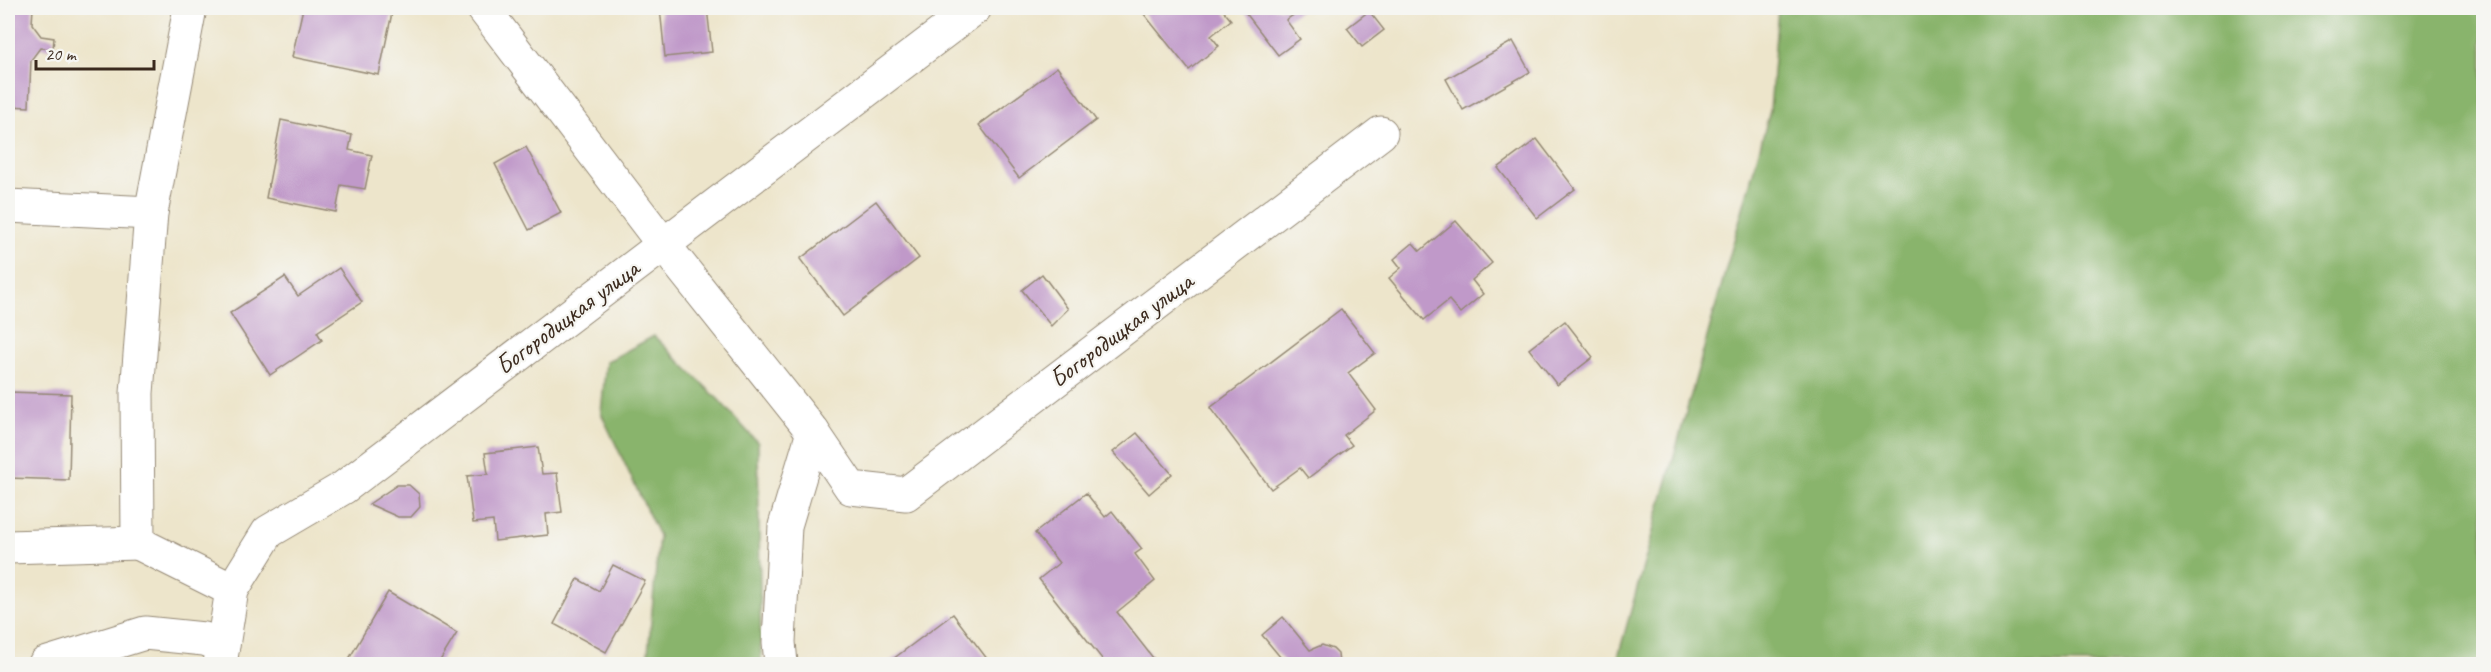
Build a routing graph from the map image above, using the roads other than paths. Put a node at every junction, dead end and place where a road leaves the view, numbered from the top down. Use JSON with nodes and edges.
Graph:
{"nodes":[{"id":1,"x":190,"y":8,"type":"edge"},
{"id":2,"x":483,"y":8,"type":"edge"},
{"id":3,"x":975,"y":8,"type":"edge"},
{"id":4,"x":1381,"y":133,"type":"dead end"},
{"id":5,"x":8,"y":206,"type":"edge"},
{"id":6,"x":151,"y":213,"type":"junction"},
{"id":7,"x":663,"y":244,"type":"junction"},
{"id":8,"x":813,"y":432,"type":"junction"},
{"id":9,"x":138,"y":543,"type":"junction"},
{"id":10,"x":8,"y":547,"type":"edge"},
{"id":11,"x":232,"y":590,"type":"junction"},
{"id":12,"x":221,"y":655,"type":"edge"},
{"id":13,"x":45,"y":664,"type":"edge"},
{"id":14,"x":781,"y":664,"type":"edge"}],
"edges":[{"from":1,"to":6,"type":"street"},
{"from":2,"to":7,"type":"street"},
{"from":3,"to":7,"type":"street","name":"Богородицкая улица"},
{"from":4,"to":8,"type":"street","name":"Богородицкая улица"},
{"from":5,"to":6,"type":"street"},
{"from":6,"to":9,"type":"street"},
{"from":7,"to":8,"type":"street"},
{"from":7,"to":11,"type":"street","name":"Богородицкая улица"},
{"from":8,"to":14,"type":"street"},
{"from":9,"to":10,"type":"street"},
{"from":9,"to":11,"type":"street"},
{"from":11,"to":12,"type":"street","name":"Богородицкая улица"},
{"from":12,"to":13,"type":"street"}]}
